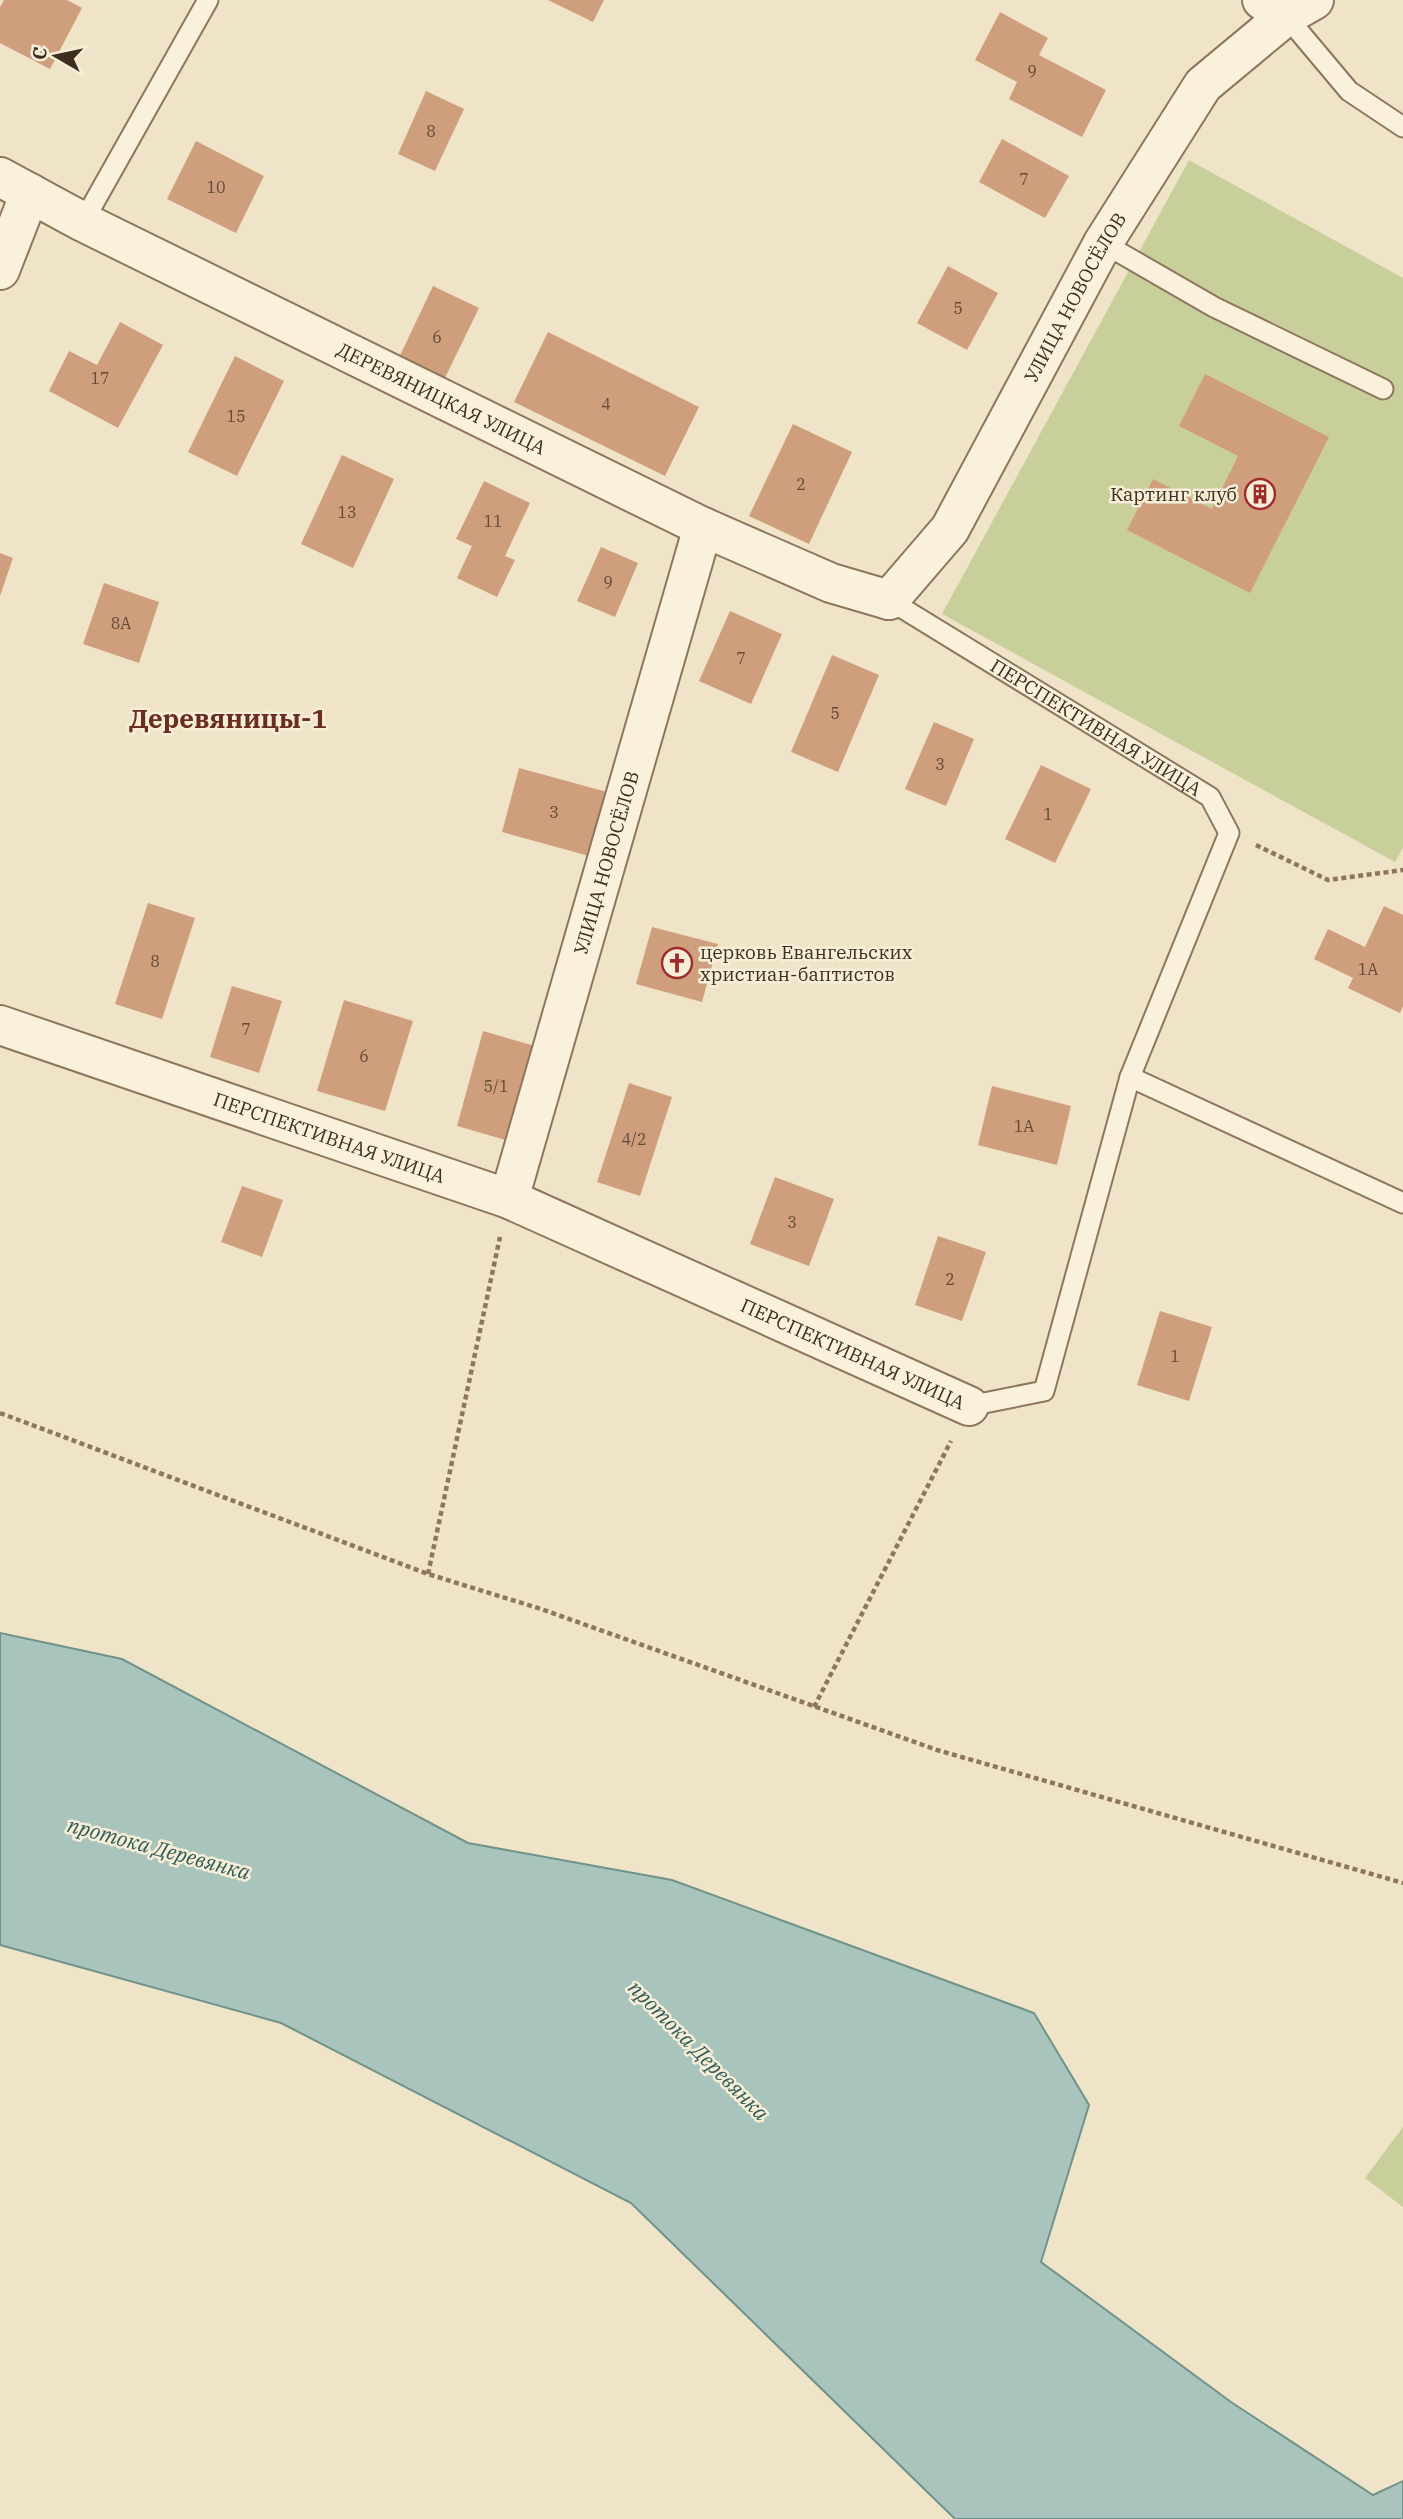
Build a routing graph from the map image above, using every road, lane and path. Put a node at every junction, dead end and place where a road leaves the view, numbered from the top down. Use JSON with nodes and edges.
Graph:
{"nodes":[{"id":1,"x":208,"y":0,"type":"edge"},
{"id":2,"x":1287,"y":5,"type":"edge"},
{"id":3,"x":1403,"y":127,"type":"edge"},
{"id":4,"x":15,"y":185,"type":"edge"},
{"id":5,"x":83,"y":222,"type":"junction"},
{"id":6,"x":1103,"y":243,"type":"junction"},
{"id":7,"x":0,"y":270,"type":"edge"},
{"id":8,"x":1383,"y":389,"type":"dead end"},
{"id":9,"x":703,"y":527,"type":"junction"},
{"id":10,"x":889,"y":600,"type":"junction"},
{"id":11,"x":1230,"y":833,"type":"junction"},
{"id":12,"x":1403,"y":870,"type":"edge"},
{"id":13,"x":0,"y":1025,"type":"edge"},
{"id":14,"x":1130,"y":1077,"type":"junction"},
{"id":15,"x":509,"y":1199,"type":"junction"},
{"id":16,"x":1403,"y":1203,"type":"edge"},
{"id":17,"x":969,"y":1406,"type":"junction"},
{"id":18,"x":0,"y":1413,"type":"edge"},
{"id":19,"x":428,"y":1574,"type":"junction"},
{"id":20,"x":814,"y":1708,"type":"junction"},
{"id":21,"x":1403,"y":1883,"type":"edge"}],
"edges":[{"from":1,"to":5,"type":"lane"},
{"from":2,"to":3,"type":"lane"},
{"from":2,"to":6,"type":"street","name":"УЛИЦА НОВОСЁЛОВ"},
{"from":4,"to":5,"type":"street","name":"ДЕРЕВЯНИЦКАЯ УЛИЦА"},
{"from":4,"to":7,"type":"street"},
{"from":5,"to":9,"type":"street","name":"ДЕРЕВЯНИЦКАЯ УЛИЦА"},
{"from":6,"to":8,"type":"lane"},
{"from":6,"to":10,"type":"street","name":"УЛИЦА НОВОСЁЛОВ"},
{"from":9,"to":10,"type":"street","name":"ДЕРЕВЯНИЦКАЯ УЛИЦА"},
{"from":9,"to":15,"type":"street","name":"УЛИЦА НОВОСЁЛОВ"},
{"from":10,"to":11,"type":"lane","name":"ПЕРСПЕКТИВНАЯ УЛИЦА"},
{"from":11,"to":12,"type":"path"},
{"from":11,"to":14,"type":"lane","name":"ПЕРСПЕКТИВНАЯ УЛИЦА"},
{"from":13,"to":15,"type":"street","name":"ПЕРСПЕКТИВНАЯ УЛИЦА"},
{"from":14,"to":16,"type":"lane"},
{"from":14,"to":17,"type":"lane","name":"ПЕРСПЕКТИВНАЯ УЛИЦА"},
{"from":15,"to":17,"type":"street","name":"ПЕРСПЕКТИВНАЯ УЛИЦА"},
{"from":15,"to":19,"type":"path"},
{"from":17,"to":20,"type":"path"},
{"from":18,"to":19,"type":"path"},
{"from":19,"to":20,"type":"path"},
{"from":20,"to":21,"type":"path"}]}
